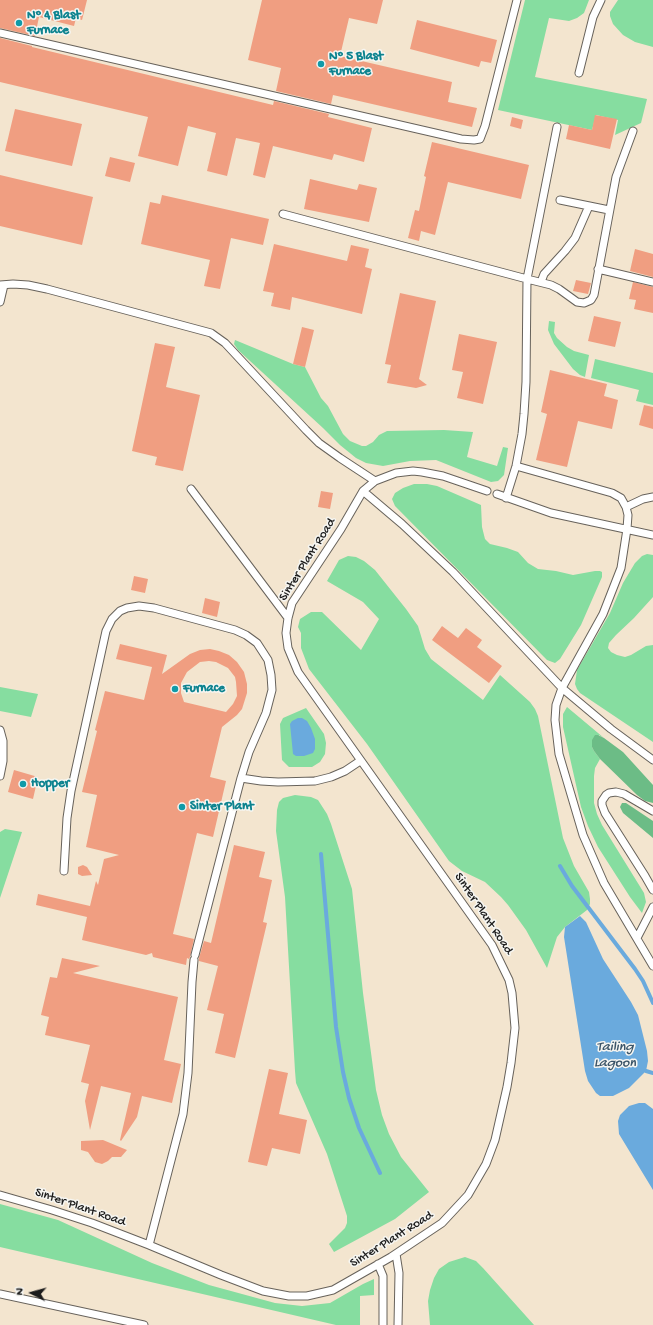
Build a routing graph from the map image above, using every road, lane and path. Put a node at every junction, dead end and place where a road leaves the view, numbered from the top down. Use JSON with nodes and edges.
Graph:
{"nodes":[{"id":1,"x":517,"y":0,"type":"edge"},
{"id":2,"x":601,"y":0,"type":"edge"},
{"id":3,"x":0,"y":33,"type":"edge"},
{"id":4,"x":579,"y":73,"type":"dead end"},
{"id":5,"x":557,"y":128,"type":"dead end"},
{"id":6,"x":633,"y":132,"type":"dead end"},
{"id":7,"x":560,"y":200,"type":"dead end"},
{"id":8,"x":589,"y":206,"type":"junction"},
{"id":9,"x":609,"y":210,"type":"junction"},
{"id":10,"x":283,"y":214,"type":"dead end"},
{"id":11,"x":598,"y":269,"type":"junction"},
{"id":12,"x":527,"y":279,"type":"junction"},
{"id":13,"x":541,"y":282,"type":"junction"},
{"id":14,"x":653,"y":282,"type":"edge"},
{"id":15,"x":2,"y":285,"type":"edge"},
{"id":16,"x":0,"y":302,"type":"edge"},
{"id":17,"x":516,"y":466,"type":"junction"},
{"id":18,"x":375,"y":480,"type":"junction"},
{"id":19,"x":191,"y":489,"type":"dead end"},
{"id":20,"x":363,"y":491,"type":"junction"},
{"id":21,"x":487,"y":491,"type":"dead end"},
{"id":22,"x":497,"y":494,"type":"dead end"},
{"id":23,"x":653,"y":497,"type":"edge"},
{"id":24,"x":506,"y":498,"type":"junction"},
{"id":25,"x":626,"y":507,"type":"junction"},
{"id":26,"x":627,"y":529,"type":"junction"},
{"id":27,"x":653,"y":535,"type":"edge"},
{"id":28,"x":288,"y":618,"type":"junction"},
{"id":29,"x":562,"y":688,"type":"junction"},
{"id":30,"x":0,"y":730,"type":"edge"},
{"id":31,"x":653,"y":760,"type":"edge"},
{"id":32,"x":360,"y":761,"type":"junction"},
{"id":33,"x":0,"y":776,"type":"edge"},
{"id":34,"x":241,"y":778,"type":"junction"},
{"id":35,"x":653,"y":810,"type":"edge"},
{"id":36,"x":64,"y":871,"type":"dead end"},
{"id":37,"x":653,"y":890,"type":"edge"},
{"id":38,"x":653,"y":907,"type":"edge"},
{"id":39,"x":637,"y":938,"type":"junction"},
{"id":40,"x":653,"y":966,"type":"edge"},
{"id":41,"x":0,"y":1195,"type":"edge"},
{"id":42,"x":149,"y":1245,"type":"junction"},
{"id":43,"x":396,"y":1254,"type":"junction"},
{"id":44,"x":378,"y":1264,"type":"junction"},
{"id":45,"x":0,"y":1294,"type":"edge"},
{"id":46,"x":144,"y":1325,"type":"edge"},
{"id":47,"x":383,"y":1325,"type":"edge"},
{"id":48,"x":398,"y":1325,"type":"edge"}],
"edges":[{"from":1,"to":3,"type":"lane"},
{"from":2,"to":4,"type":"lane"},
{"from":5,"to":12,"type":"lane"},
{"from":6,"to":9,"type":"lane"},
{"from":7,"to":8,"type":"lane"},
{"from":8,"to":9,"type":"lane"},
{"from":8,"to":13,"type":"lane"},
{"from":9,"to":11,"type":"lane"},
{"from":10,"to":12,"type":"lane"},
{"from":11,"to":13,"type":"lane"},
{"from":11,"to":14,"type":"lane"},
{"from":12,"to":13,"type":"lane"},
{"from":12,"to":17,"type":"lane"},
{"from":15,"to":16,"type":"lane"},
{"from":15,"to":18,"type":"lane"},
{"from":17,"to":24,"type":"lane"},
{"from":17,"to":25,"type":"lane"},
{"from":18,"to":20,"type":"lane","name":"Sinter Plant Road"},
{"from":18,"to":21,"type":"lane"},
{"from":19,"to":28,"type":"lane"},
{"from":20,"to":28,"type":"lane","name":"Sinter Plant Road"},
{"from":20,"to":29,"type":"lane"},
{"from":22,"to":24,"type":"lane"},
{"from":23,"to":25,"type":"lane"},
{"from":24,"to":26,"type":"lane"},
{"from":25,"to":26,"type":"lane"},
{"from":26,"to":27,"type":"lane"},
{"from":26,"to":29,"type":"lane"},
{"from":28,"to":32,"type":"lane","name":"Sinter Plant Road"},
{"from":29,"to":31,"type":"lane"},
{"from":29,"to":39,"type":"lane"},
{"from":30,"to":33,"type":"lane"},
{"from":32,"to":34,"type":"lane"},
{"from":32,"to":43,"type":"lane","name":"Sinter Plant Road"},
{"from":34,"to":36,"type":"lane"},
{"from":34,"to":42,"type":"lane"},
{"from":35,"to":37,"type":"lane"},
{"from":38,"to":39,"type":"lane"},
{"from":39,"to":40,"type":"lane"},
{"from":41,"to":42,"type":"lane","name":"Sinter Plant Road"},
{"from":42,"to":44,"type":"lane","name":"Sinter Plant Road"},
{"from":43,"to":44,"type":"lane","name":"Sinter Plant Road"},
{"from":43,"to":48,"type":"lane"},
{"from":44,"to":47,"type":"lane"},
{"from":45,"to":46,"type":"lane"}]}
